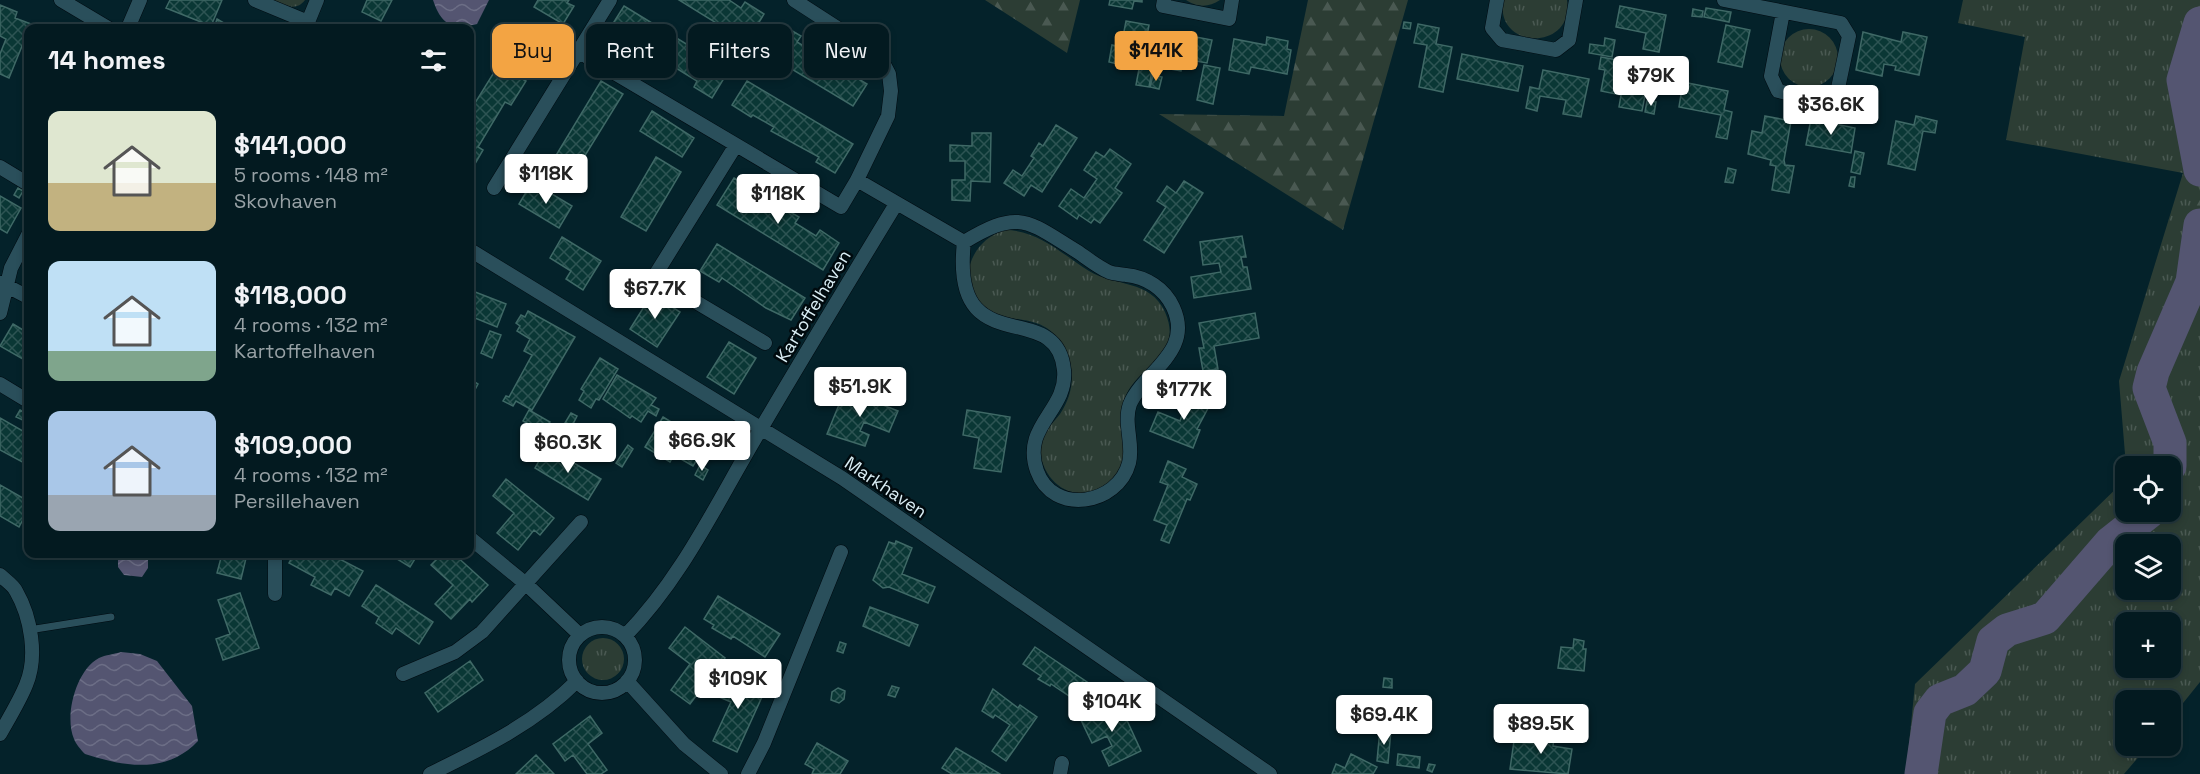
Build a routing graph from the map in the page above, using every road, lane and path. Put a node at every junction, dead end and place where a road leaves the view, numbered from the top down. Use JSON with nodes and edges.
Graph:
{"nodes":[{"id":1,"x":61,"y":0,"type":"edge"},
{"id":2,"x":140,"y":0,"type":"edge"},
{"id":3,"x":255,"y":0,"type":"edge"},
{"id":4,"x":317,"y":0,"type":"edge"},
{"id":5,"x":610,"y":0,"type":"edge"},
{"id":6,"x":794,"y":0,"type":"edge"},
{"id":7,"x":1164,"y":0,"type":"edge"},
{"id":8,"x":1232,"y":0,"type":"edge"},
{"id":9,"x":1497,"y":0,"type":"edge"},
{"id":10,"x":1576,"y":0,"type":"edge"},
{"id":11,"x":1724,"y":0,"type":"edge"},
{"id":12,"x":1783,"y":12,"type":"junction"},
{"id":13,"x":101,"y":24,"type":"edge"},
{"id":14,"x":130,"y":24,"type":"edge"},
{"id":15,"x":579,"y":52,"type":"junction"},
{"id":16,"x":736,"y":145,"type":"junction"},
{"id":17,"x":0,"y":167,"type":"edge"},
{"id":18,"x":857,"y":180,"type":"junction"},
{"id":19,"x":24,"y":182,"type":"edge"},
{"id":20,"x":494,"y":188,"type":"dead end"},
{"id":21,"x":896,"y":204,"type":"junction"},
{"id":22,"x":964,"y":242,"type":"junction"},
{"id":23,"x":24,"y":243,"type":"edge"},
{"id":24,"x":474,"y":252,"type":"edge"},
{"id":25,"x":4,"y":284,"type":"edge"},
{"id":26,"x":24,"y":295,"type":"edge"},
{"id":27,"x":0,"y":313,"type":"edge"},
{"id":28,"x":765,"y":343,"type":"dead end"},
{"id":29,"x":0,"y":384,"type":"edge"},
{"id":30,"x":24,"y":398,"type":"edge"},
{"id":31,"x":761,"y":428,"type":"junction"},
{"id":32,"x":581,"y":522,"type":"dead end"},
{"id":33,"x":474,"y":541,"type":"edge"},
{"id":34,"x":841,"y":552,"type":"dead end"},
{"id":35,"x":275,"y":558,"type":"edge"},
{"id":36,"x":0,"y":575,"type":"edge"},
{"id":37,"x":526,"y":584,"type":"junction"},
{"id":38,"x":276,"y":594,"type":"dead end"},
{"id":39,"x":111,"y":617,"type":"dead end"},
{"id":40,"x":29,"y":630,"type":"junction"},
{"id":41,"x":580,"y":635,"type":"junction"},
{"id":42,"x":625,"y":636,"type":"junction"},
{"id":43,"x":403,"y":674,"type":"dead end"},
{"id":44,"x":577,"y":681,"type":"junction"},
{"id":45,"x":627,"y":681,"type":"junction"},
{"id":46,"x":0,"y":734,"type":"edge"},
{"id":47,"x":430,"y":774,"type":"edge"},
{"id":48,"x":721,"y":774,"type":"edge"},
{"id":49,"x":748,"y":774,"type":"edge"},
{"id":50,"x":1270,"y":774,"type":"edge"}],
"edges":[{"from":1,"to":13,"type":"street"},
{"from":2,"to":14,"type":"street"},
{"from":3,"to":4,"type":"street"},
{"from":5,"to":15,"type":"street"},
{"from":6,"to":18,"type":"street"},
{"from":7,"to":8,"type":"street"},
{"from":9,"to":10,"type":"street"},
{"from":11,"to":12,"type":"street"},
{"from":12,"to":12,"type":"street"},
{"from":15,"to":16,"type":"street"},
{"from":15,"to":20,"type":"street"},
{"from":16,"to":18,"type":"street"},
{"from":16,"to":28,"type":"street","name":"Kartoffelhaven"},
{"from":17,"to":19,"type":"street"},
{"from":18,"to":21,"type":"street"},
{"from":21,"to":22,"type":"street"},
{"from":21,"to":31,"type":"street","name":"Kartoffelhaven"},
{"from":22,"to":22,"type":"street"},
{"from":23,"to":25,"type":"street"},
{"from":24,"to":31,"type":"street","name":"Markhaven"},
{"from":25,"to":26,"type":"street"},
{"from":25,"to":27,"type":"street"},
{"from":29,"to":30,"type":"street"},
{"from":31,"to":42,"type":"street","name":"Kartoffelhaven"},
{"from":31,"to":50,"type":"street","name":"Markhaven"},
{"from":32,"to":37,"type":"street"},
{"from":33,"to":37,"type":"street"},
{"from":34,"to":49,"type":"street"},
{"from":35,"to":38,"type":"street"},
{"from":36,"to":40,"type":"street"},
{"from":37,"to":41,"type":"street"},
{"from":37,"to":43,"type":"street"},
{"from":39,"to":40,"type":"lane"},
{"from":40,"to":46,"type":"street"},
{"from":41,"to":42,"type":"street"},
{"from":41,"to":44,"type":"street"},
{"from":42,"to":45,"type":"street"},
{"from":44,"to":45,"type":"street"},
{"from":44,"to":47,"type":"street"},
{"from":45,"to":48,"type":"street"}]}
